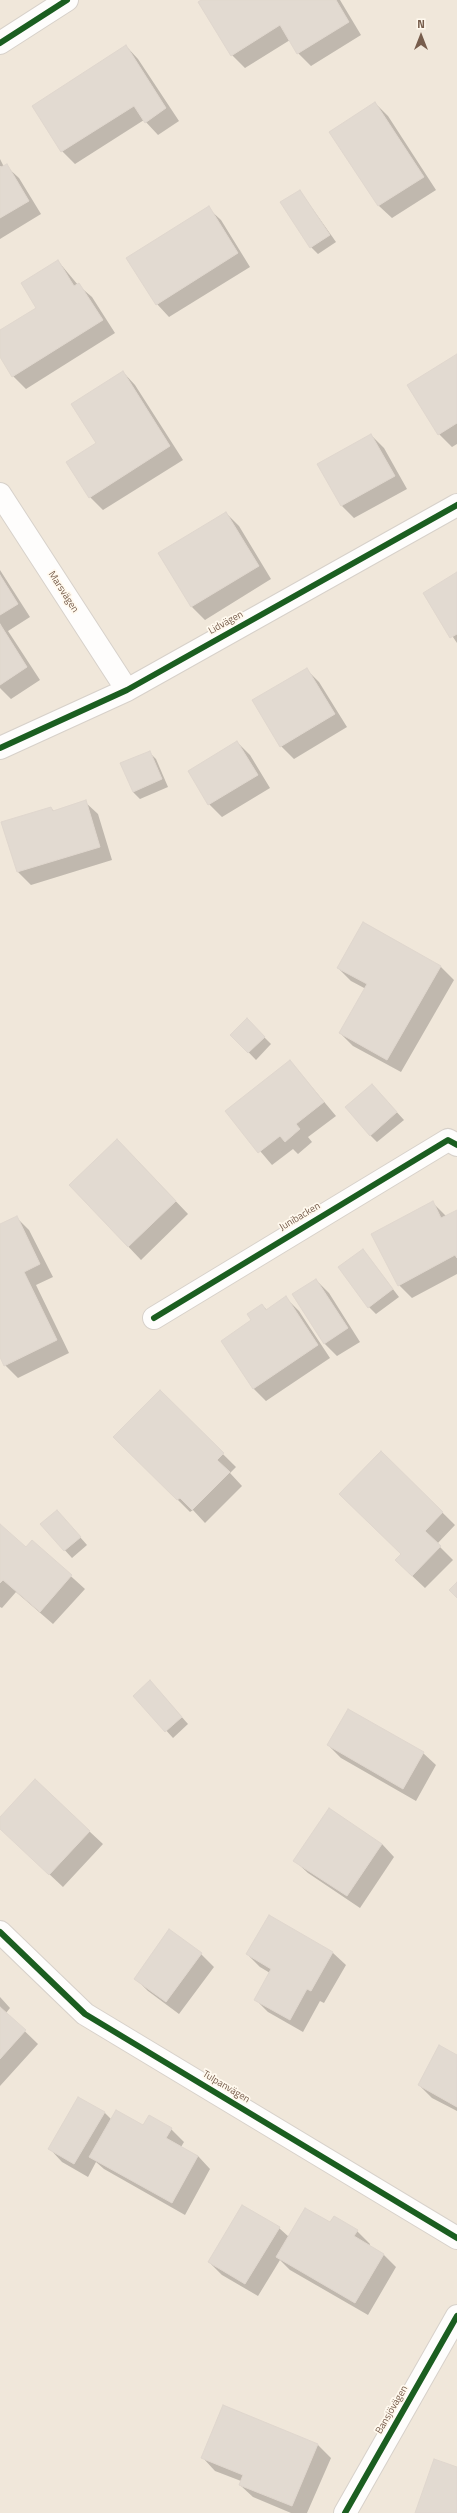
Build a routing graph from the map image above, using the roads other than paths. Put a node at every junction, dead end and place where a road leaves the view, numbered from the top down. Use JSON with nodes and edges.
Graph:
{"nodes":[{"id":1,"x":68,"y":0,"type":"edge"},
{"id":2,"x":0,"y":43,"type":"edge"},
{"id":3,"x":0,"y":494,"type":"edge"},
{"id":4,"x":457,"y":505,"type":"edge"},
{"id":5,"x":127,"y":690,"type":"junction"},
{"id":6,"x":0,"y":748,"type":"edge"},
{"id":7,"x":457,"y":1145,"type":"edge"},
{"id":8,"x":154,"y":1318,"type":"dead end"},
{"id":9,"x":0,"y":1932,"type":"edge"},
{"id":10,"x":457,"y":2238,"type":"edge"},
{"id":11,"x":457,"y":2316,"type":"edge"},
{"id":12,"x":345,"y":2513,"type":"edge"}],
"edges":[{"from":1,"to":2,"type":"street"},
{"from":3,"to":5,"type":"street","name":"Marsvägen"},
{"from":4,"to":5,"type":"street","name":"Lidvägen"},
{"from":5,"to":6,"type":"street","name":"Lidvägen"},
{"from":7,"to":8,"type":"street","name":"Junibacken"},
{"from":9,"to":10,"type":"street","name":"Tulpanvägen"},
{"from":11,"to":12,"type":"street","name":"Bansjövägen"}]}
